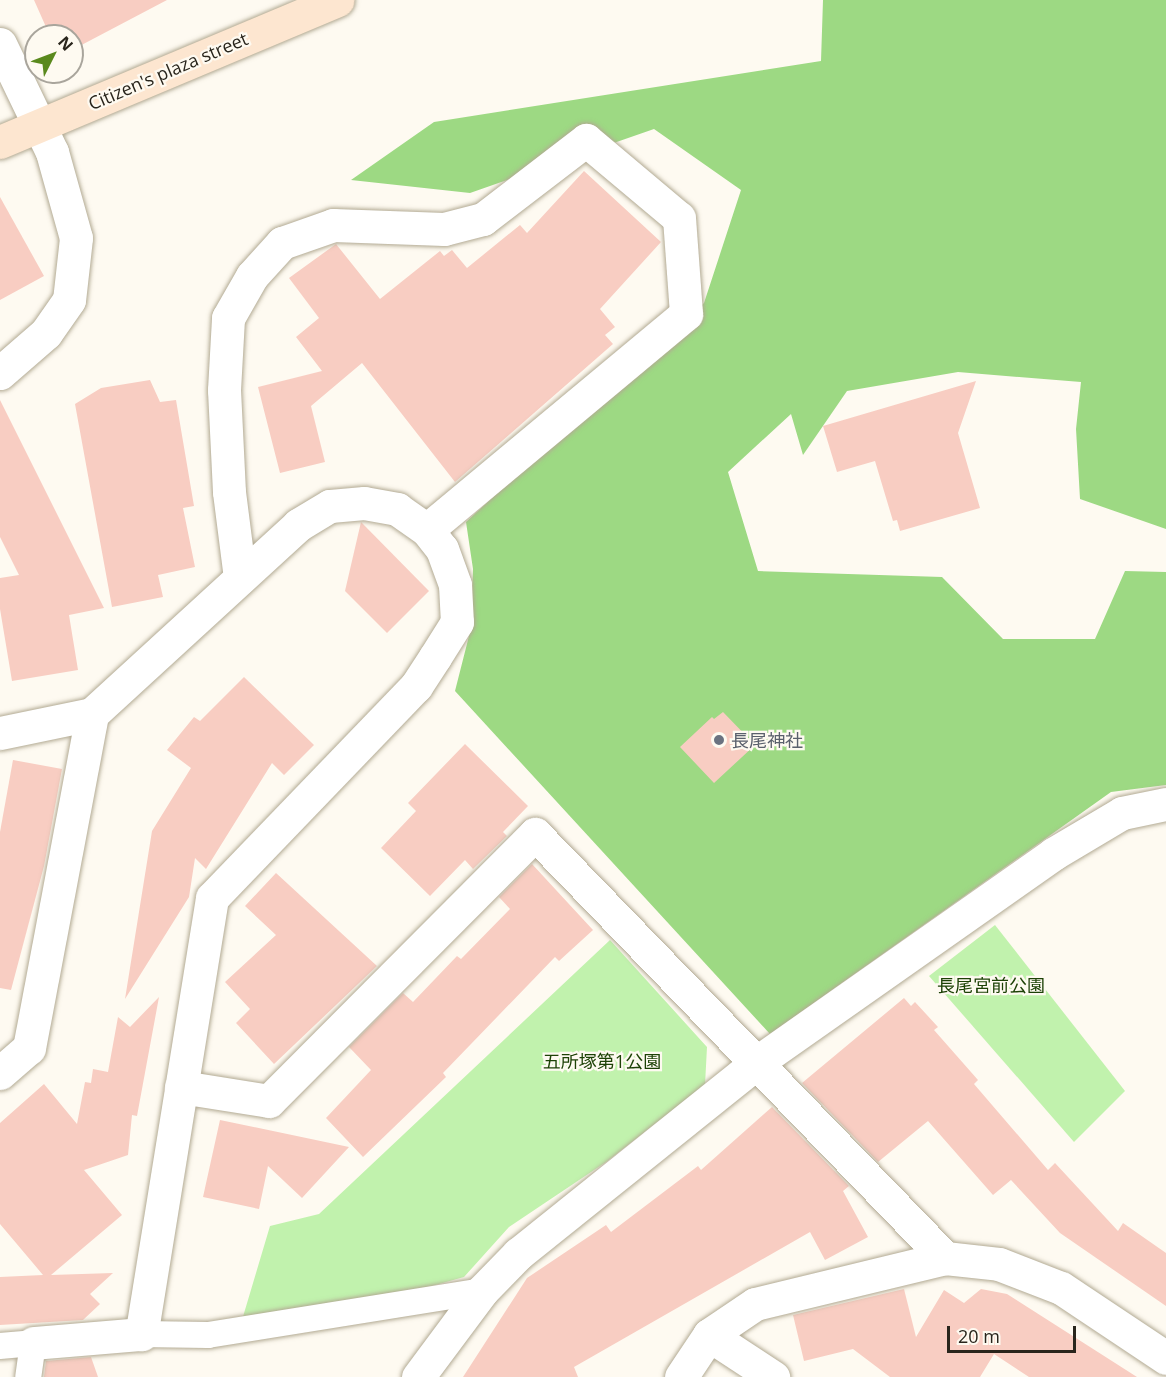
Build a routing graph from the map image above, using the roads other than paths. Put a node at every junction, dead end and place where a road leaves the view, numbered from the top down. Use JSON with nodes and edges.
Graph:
{"nodes":[{"id":1,"x":337,"y":0,"type":"edge"},
{"id":2,"x":0,"y":44,"type":"edge"},
{"id":3,"x":41,"y":123,"type":"junction"},
{"id":4,"x":0,"y":142,"type":"edge"},
{"id":5,"x":0,"y":373,"type":"edge"},
{"id":6,"x":427,"y":530,"type":"junction"},
{"id":7,"x":240,"y":578,"type":"junction"},
{"id":8,"x":92,"y":714,"type":"junction"},
{"id":9,"x":0,"y":733,"type":"edge"},
{"id":10,"x":1166,"y":804,"type":"edge"},
{"id":11,"x":756,"y":1063,"type":"junction"},
{"id":12,"x":0,"y":1073,"type":"edge"},
{"id":13,"x":181,"y":1087,"type":"junction"},
{"id":14,"x":945,"y":1258,"type":"junction"},
{"id":15,"x":482,"y":1291,"type":"junction"},
{"id":16,"x":141,"y":1334,"type":"junction"},
{"id":17,"x":709,"y":1335,"type":"junction"},
{"id":18,"x":33,"y":1343,"type":"junction"},
{"id":19,"x":0,"y":1346,"type":"edge"},
{"id":20,"x":1166,"y":1358,"type":"edge"},
{"id":21,"x":28,"y":1377,"type":"edge"},
{"id":22,"x":418,"y":1377,"type":"edge"},
{"id":23,"x":681,"y":1377,"type":"edge"},
{"id":24,"x":773,"y":1377,"type":"edge"}],
"edges":[{"from":1,"to":3,"type":"street","name":"Citizen's plaza street"},
{"from":2,"to":3,"type":"street"},
{"from":3,"to":4,"type":"street","name":"Citizen's plaza street"},
{"from":3,"to":5,"type":"street"},
{"from":6,"to":7,"type":"street"},
{"from":6,"to":7,"type":"street"},
{"from":6,"to":13,"type":"street"},
{"from":7,"to":8,"type":"street"},
{"from":8,"to":9,"type":"street"},
{"from":8,"to":12,"type":"street"},
{"from":10,"to":11,"type":"street"},
{"from":11,"to":13,"type":"street"},
{"from":11,"to":14,"type":"street"},
{"from":11,"to":15,"type":"street"},
{"from":13,"to":16,"type":"street"},
{"from":14,"to":17,"type":"street"},
{"from":14,"to":20,"type":"street"},
{"from":15,"to":16,"type":"lane"},
{"from":15,"to":22,"type":"street"},
{"from":16,"to":18,"type":"street"},
{"from":17,"to":23,"type":"street"},
{"from":17,"to":24,"type":"street"},
{"from":18,"to":19,"type":"lane"},
{"from":18,"to":21,"type":"lane"}]}
